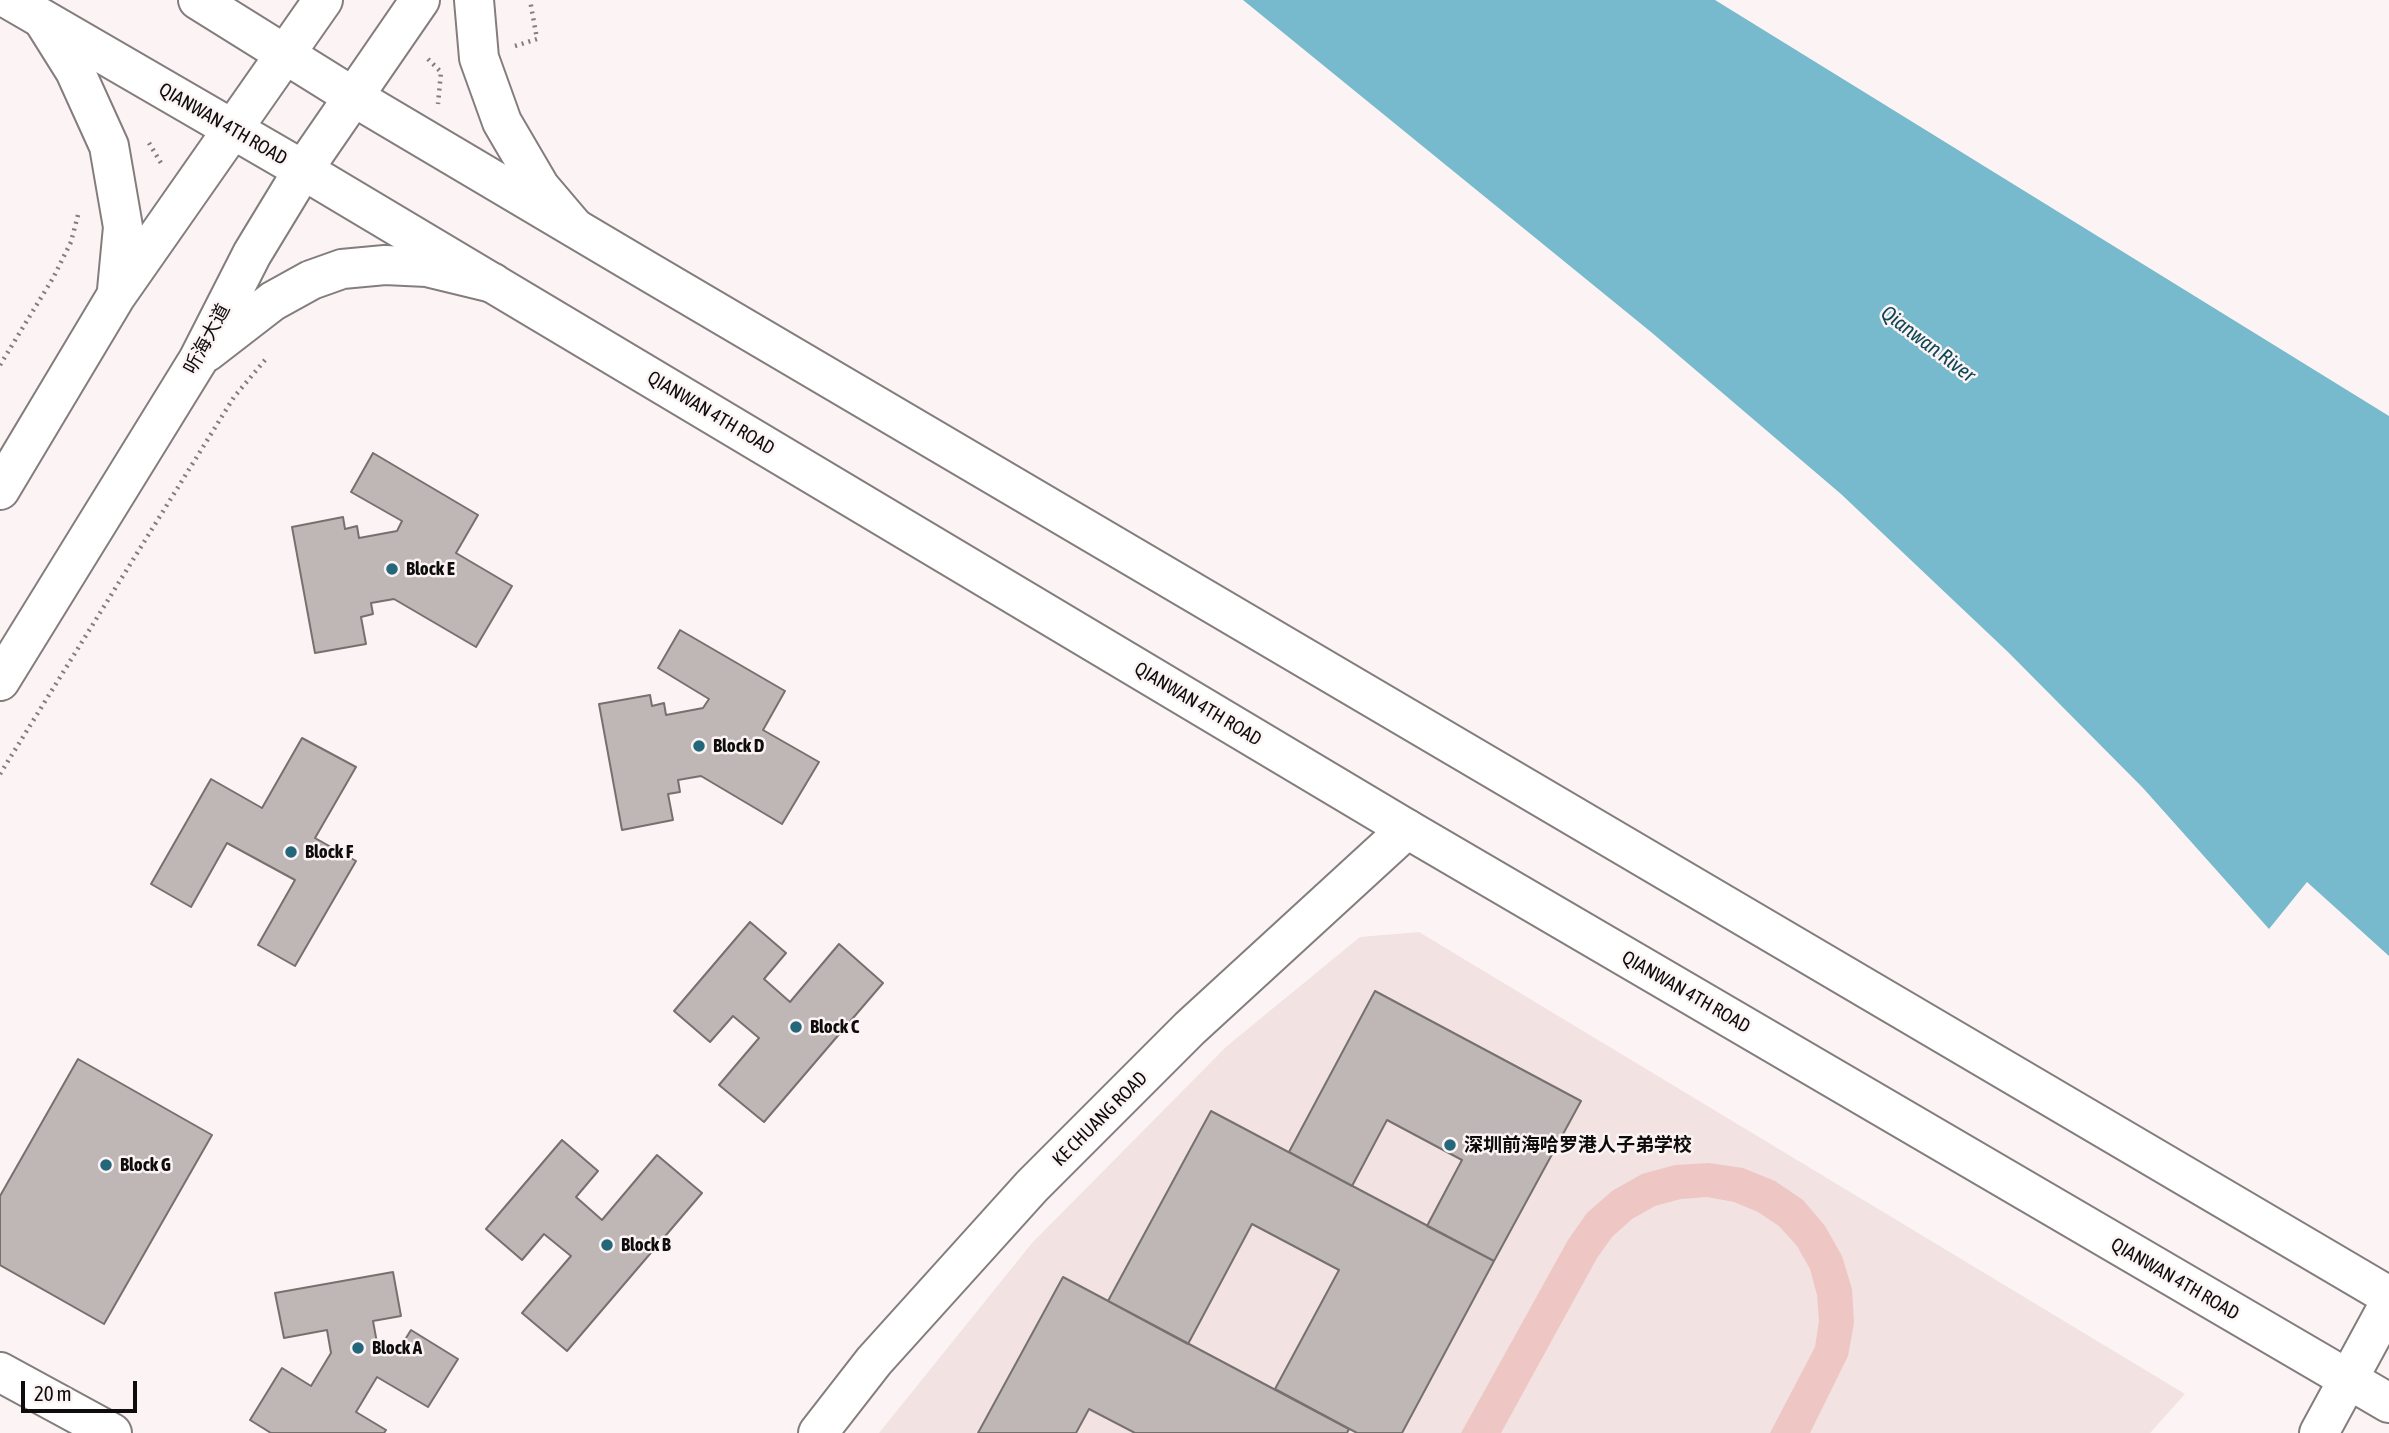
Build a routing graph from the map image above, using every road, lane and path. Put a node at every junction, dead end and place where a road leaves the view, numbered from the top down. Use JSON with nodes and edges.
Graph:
{"nodes":[{"id":1,"x":10,"y":0,"type":"edge"},
{"id":2,"x":198,"y":0,"type":"edge"},
{"id":3,"x":323,"y":0,"type":"edge"},
{"id":4,"x":420,"y":0,"type":"edge"},
{"id":5,"x":474,"y":0,"type":"edge"},
{"id":6,"x":530,"y":0,"type":"edge"},
{"id":7,"x":43,"y":20,"type":"junction"},
{"id":8,"x":537,"y":39,"type":"dead end"},
{"id":9,"x":284,"y":52,"type":"junction"},
{"id":10,"x":352,"y":96,"type":"junction"},
{"id":11,"x":231,"y":129,"type":"junction"},
{"id":12,"x":303,"y":170,"type":"junction"},
{"id":13,"x":82,"y":198,"type":"dead end"},
{"id":14,"x":574,"y":227,"type":"junction"},
{"id":15,"x":493,"y":283,"type":"junction"},
{"id":16,"x":116,"y":296,"type":"junction"},
{"id":17,"x":269,"y":356,"type":"dead end"},
{"id":18,"x":198,"y":360,"type":"junction"},
{"id":19,"x":0,"y":365,"type":"edge"},
{"id":20,"x":0,"y":490,"type":"edge"},
{"id":21,"x":0,"y":681,"type":"edge"},
{"id":22,"x":0,"y":774,"type":"edge"},
{"id":23,"x":1407,"y":829,"type":"junction"},
{"id":24,"x":2389,"y":1296,"type":"edge"},
{"id":25,"x":2389,"y":1304,"type":"edge"},
{"id":26,"x":0,"y":1372,"type":"edge"},
{"id":27,"x":2347,"y":1380,"type":"junction"},
{"id":28,"x":2389,"y":1403,"type":"edge"},
{"id":29,"x":112,"y":1433,"type":"edge"},
{"id":30,"x":818,"y":1433,"type":"edge"},
{"id":31,"x":2319,"y":1433,"type":"edge"}],
"edges":[{"from":1,"to":7,"type":"street","name":"QIANWAN 4TH ROAD"},
{"from":2,"to":9,"type":"street"},
{"from":3,"to":9,"type":"street"},
{"from":4,"to":10,"type":"street","name":"听海大道"},
{"from":5,"to":14,"type":"street"},
{"from":6,"to":8,"type":"path"},
{"from":7,"to":11,"type":"street","name":"QIANWAN 4TH ROAD"},
{"from":7,"to":16,"type":"street"},
{"from":9,"to":10,"type":"street"},
{"from":9,"to":11,"type":"street"},
{"from":10,"to":12,"type":"street","name":"听海大道"},
{"from":10,"to":14,"type":"street"},
{"from":11,"to":12,"type":"street","name":"QIANWAN 4TH ROAD"},
{"from":11,"to":16,"type":"street"},
{"from":12,"to":15,"type":"street","name":"QIANWAN 4TH ROAD"},
{"from":12,"to":18,"type":"street","name":"听海大道"},
{"from":13,"to":19,"type":"path"},
{"from":14,"to":24,"type":"street"},
{"from":15,"to":18,"type":"street"},
{"from":15,"to":23,"type":"street","name":"QIANWAN 4TH ROAD"},
{"from":16,"to":20,"type":"street"},
{"from":17,"to":22,"type":"path"},
{"from":18,"to":21,"type":"street","name":"听海大道"},
{"from":23,"to":27,"type":"street","name":"QIANWAN 4TH ROAD"},
{"from":23,"to":30,"type":"street","name":"KE CHUANG ROAD"},
{"from":25,"to":27,"type":"street"},
{"from":26,"to":29,"type":"street"},
{"from":27,"to":28,"type":"street","name":"QIANWAN 4TH ROAD"},
{"from":27,"to":31,"type":"street"}]}
